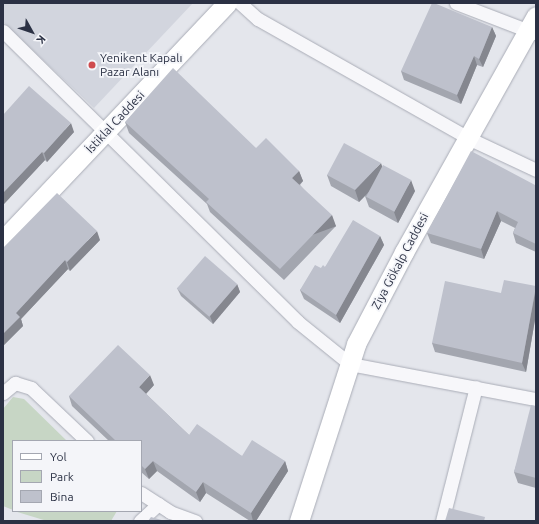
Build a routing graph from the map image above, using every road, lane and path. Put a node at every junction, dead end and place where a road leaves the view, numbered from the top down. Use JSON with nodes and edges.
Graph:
{"nodes":[{"id":1,"x":226,"y":3,"type":"edge"},
{"id":2,"x":240,"y":3,"type":"edge"},
{"id":3,"x":456,"y":3,"type":"edge"},
{"id":4,"x":534,"y":27,"type":"edge"},
{"id":5,"x":3,"y":31,"type":"edge"},
{"id":6,"x":106,"y":132,"type":"junction"},
{"id":7,"x":468,"y":138,"type":"junction"},
{"id":8,"x":536,"y":170,"type":"edge"},
{"id":9,"x":3,"y":240,"type":"edge"},
{"id":10,"x":350,"y":364,"type":"junction"},
{"id":11,"x":476,"y":387,"type":"junction"},
{"id":12,"x":3,"y":393,"type":"edge"},
{"id":13,"x":536,"y":399,"type":"edge"},
{"id":14,"x":86,"y":440,"type":"edge"},
{"id":15,"x":142,"y":493,"type":"edge"},
{"id":16,"x":158,"y":504,"type":"junction"},
{"id":17,"x":140,"y":521,"type":"edge"},
{"id":18,"x":195,"y":521,"type":"edge"},
{"id":19,"x":299,"y":521,"type":"edge"},
{"id":20,"x":442,"y":521,"type":"edge"}],
"edges":[{"from":1,"to":6,"type":"street","name":"İstiklal Caddesi"},
{"from":2,"to":7,"type":"street"},
{"from":3,"to":4,"type":"street"},
{"from":4,"to":7,"type":"street","name":"Ziya Gökalp Caddesi"},
{"from":5,"to":6,"type":"street"},
{"from":6,"to":9,"type":"street","name":"İstiklal Caddesi"},
{"from":6,"to":10,"type":"street"},
{"from":7,"to":8,"type":"street"},
{"from":7,"to":10,"type":"street","name":"Ziya Gökalp Caddesi"},
{"from":10,"to":11,"type":"street"},
{"from":10,"to":19,"type":"street","name":"Ziya Gökalp Caddesi"},
{"from":11,"to":13,"type":"street"},
{"from":11,"to":20,"type":"street"},
{"from":12,"to":14,"type":"street"},
{"from":15,"to":16,"type":"street"},
{"from":16,"to":17,"type":"street"},
{"from":16,"to":18,"type":"street"}]}
